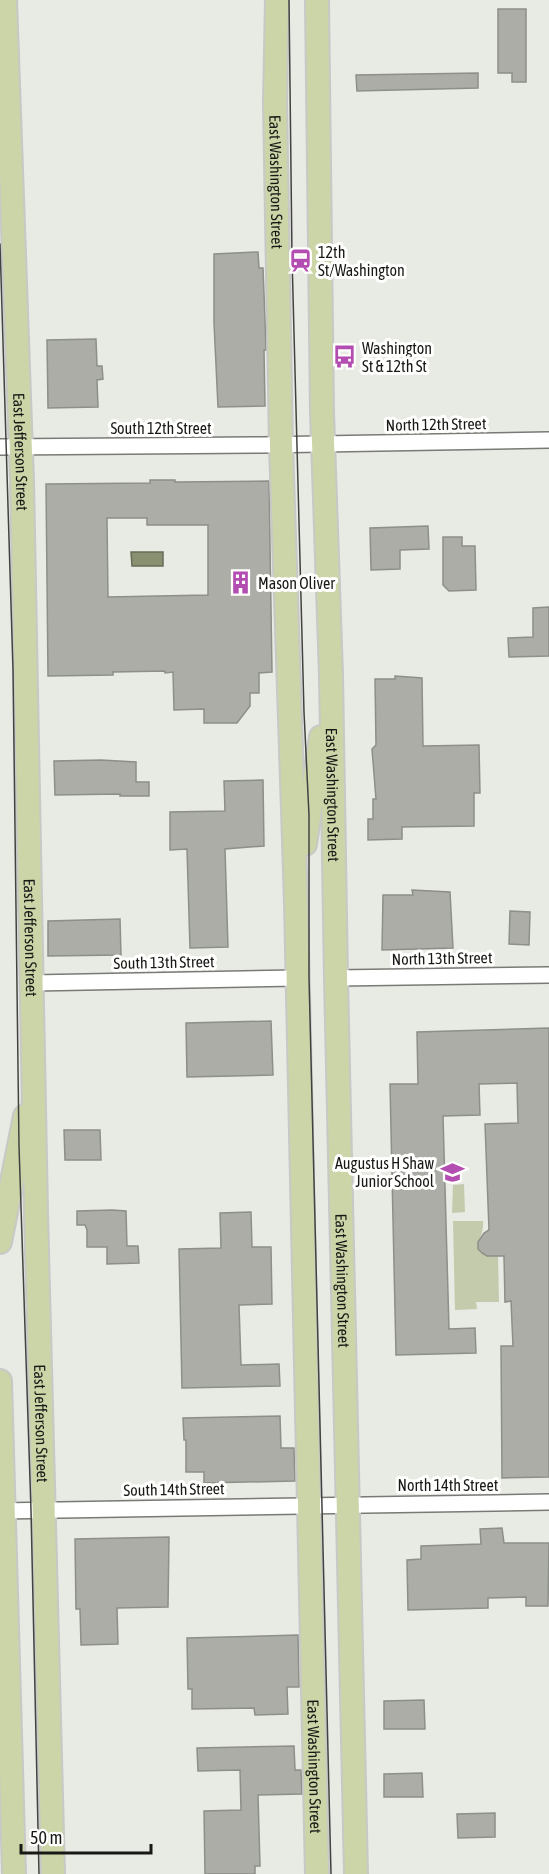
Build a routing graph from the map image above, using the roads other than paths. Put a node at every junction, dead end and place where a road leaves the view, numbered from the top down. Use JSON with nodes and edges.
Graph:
{"nodes":[{"id":1,"x":5,"y":0,"type":"edge"},
{"id":2,"x":277,"y":0,"type":"edge"},
{"id":3,"x":316,"y":0,"type":"edge"},
{"id":4,"x":549,"y":440,"type":"edge"},
{"id":5,"x":323,"y":444,"type":"junction"},
{"id":6,"x":281,"y":445,"type":"junction"},
{"id":7,"x":11,"y":447,"type":"edge"},
{"id":8,"x":331,"y":675,"type":"junction"},
{"id":9,"x":296,"y":902,"type":"junction"},
{"id":10,"x":549,"y":975,"type":"edge"},
{"id":11,"x":297,"y":978,"type":"junction"},
{"id":12,"x":336,"y":978,"type":"junction"},
{"id":13,"x":33,"y":983,"type":"junction"},
{"id":14,"x":34,"y":1070,"type":"junction"},
{"id":15,"x":0,"y":1242,"type":"edge"},
{"id":16,"x":0,"y":1381,"type":"edge"},
{"id":17,"x":549,"y":1502,"type":"edge"},
{"id":18,"x":348,"y":1504,"type":"junction"},
{"id":19,"x":309,"y":1505,"type":"junction"},
{"id":20,"x":45,"y":1509,"type":"junction"},
{"id":21,"x":2,"y":1510,"type":"edge"},
{"id":22,"x":354,"y":1814,"type":"junction"},
{"id":23,"x":14,"y":1874,"type":"edge"},
{"id":24,"x":53,"y":1874,"type":"edge"},
{"id":25,"x":317,"y":1874,"type":"edge"},
{"id":26,"x":342,"y":1874,"type":"edge"},
{"id":27,"x":356,"y":1874,"type":"edge"}],
"edges":[{"from":1,"to":7,"type":"main road","name":"East Jefferson Street"},
{"from":2,"to":6,"type":"main road","name":"East Washington Street"},
{"from":3,"to":5,"type":"main road","name":"East Washington Street"},
{"from":4,"to":5,"type":"street","name":"North 12th Street"},
{"from":5,"to":6,"type":"street","name":"South 12th Street"},
{"from":5,"to":8,"type":"main road","name":"East Washington Street"},
{"from":6,"to":7,"type":"street","name":"South 12th Street"},
{"from":6,"to":9,"type":"main road","name":"East Washington Street"},
{"from":7,"to":13,"type":"main road","name":"East Jefferson Street"},
{"from":8,"to":9,"type":"main road","name":"East Washington Street"},
{"from":8,"to":12,"type":"main road","name":"East Washington Street"},
{"from":9,"to":11,"type":"main road","name":"East Washington Street"},
{"from":10,"to":12,"type":"street","name":"North 13th Street"},
{"from":11,"to":13,"type":"street","name":"South 13th Street"},
{"from":11,"to":19,"type":"main road","name":"East Washington Street"},
{"from":12,"to":18,"type":"main road","name":"East Washington Street"},
{"from":13,"to":14,"type":"main road","name":"East Jefferson Street"},
{"from":14,"to":15,"type":"main road"},
{"from":14,"to":20,"type":"main road","name":"East Jefferson Street"},
{"from":16,"to":21,"type":"main road"},
{"from":17,"to":18,"type":"street","name":"North 14th Street"},
{"from":18,"to":19,"type":"street","name":"South 14th Street"},
{"from":18,"to":22,"type":"main road","name":"East Washington Street"},
{"from":19,"to":20,"type":"street","name":"South 14th Street"},
{"from":19,"to":25,"type":"main road","name":"East Washington Street"},
{"from":20,"to":21,"type":"street","name":"South 14th Street"},
{"from":20,"to":24,"type":"main road","name":"East Jefferson Street"},
{"from":21,"to":23,"type":"main road"},
{"from":22,"to":26,"type":"main road","name":"East Washington Street"},
{"from":22,"to":27,"type":"main road","name":"East Washington Street"}]}
